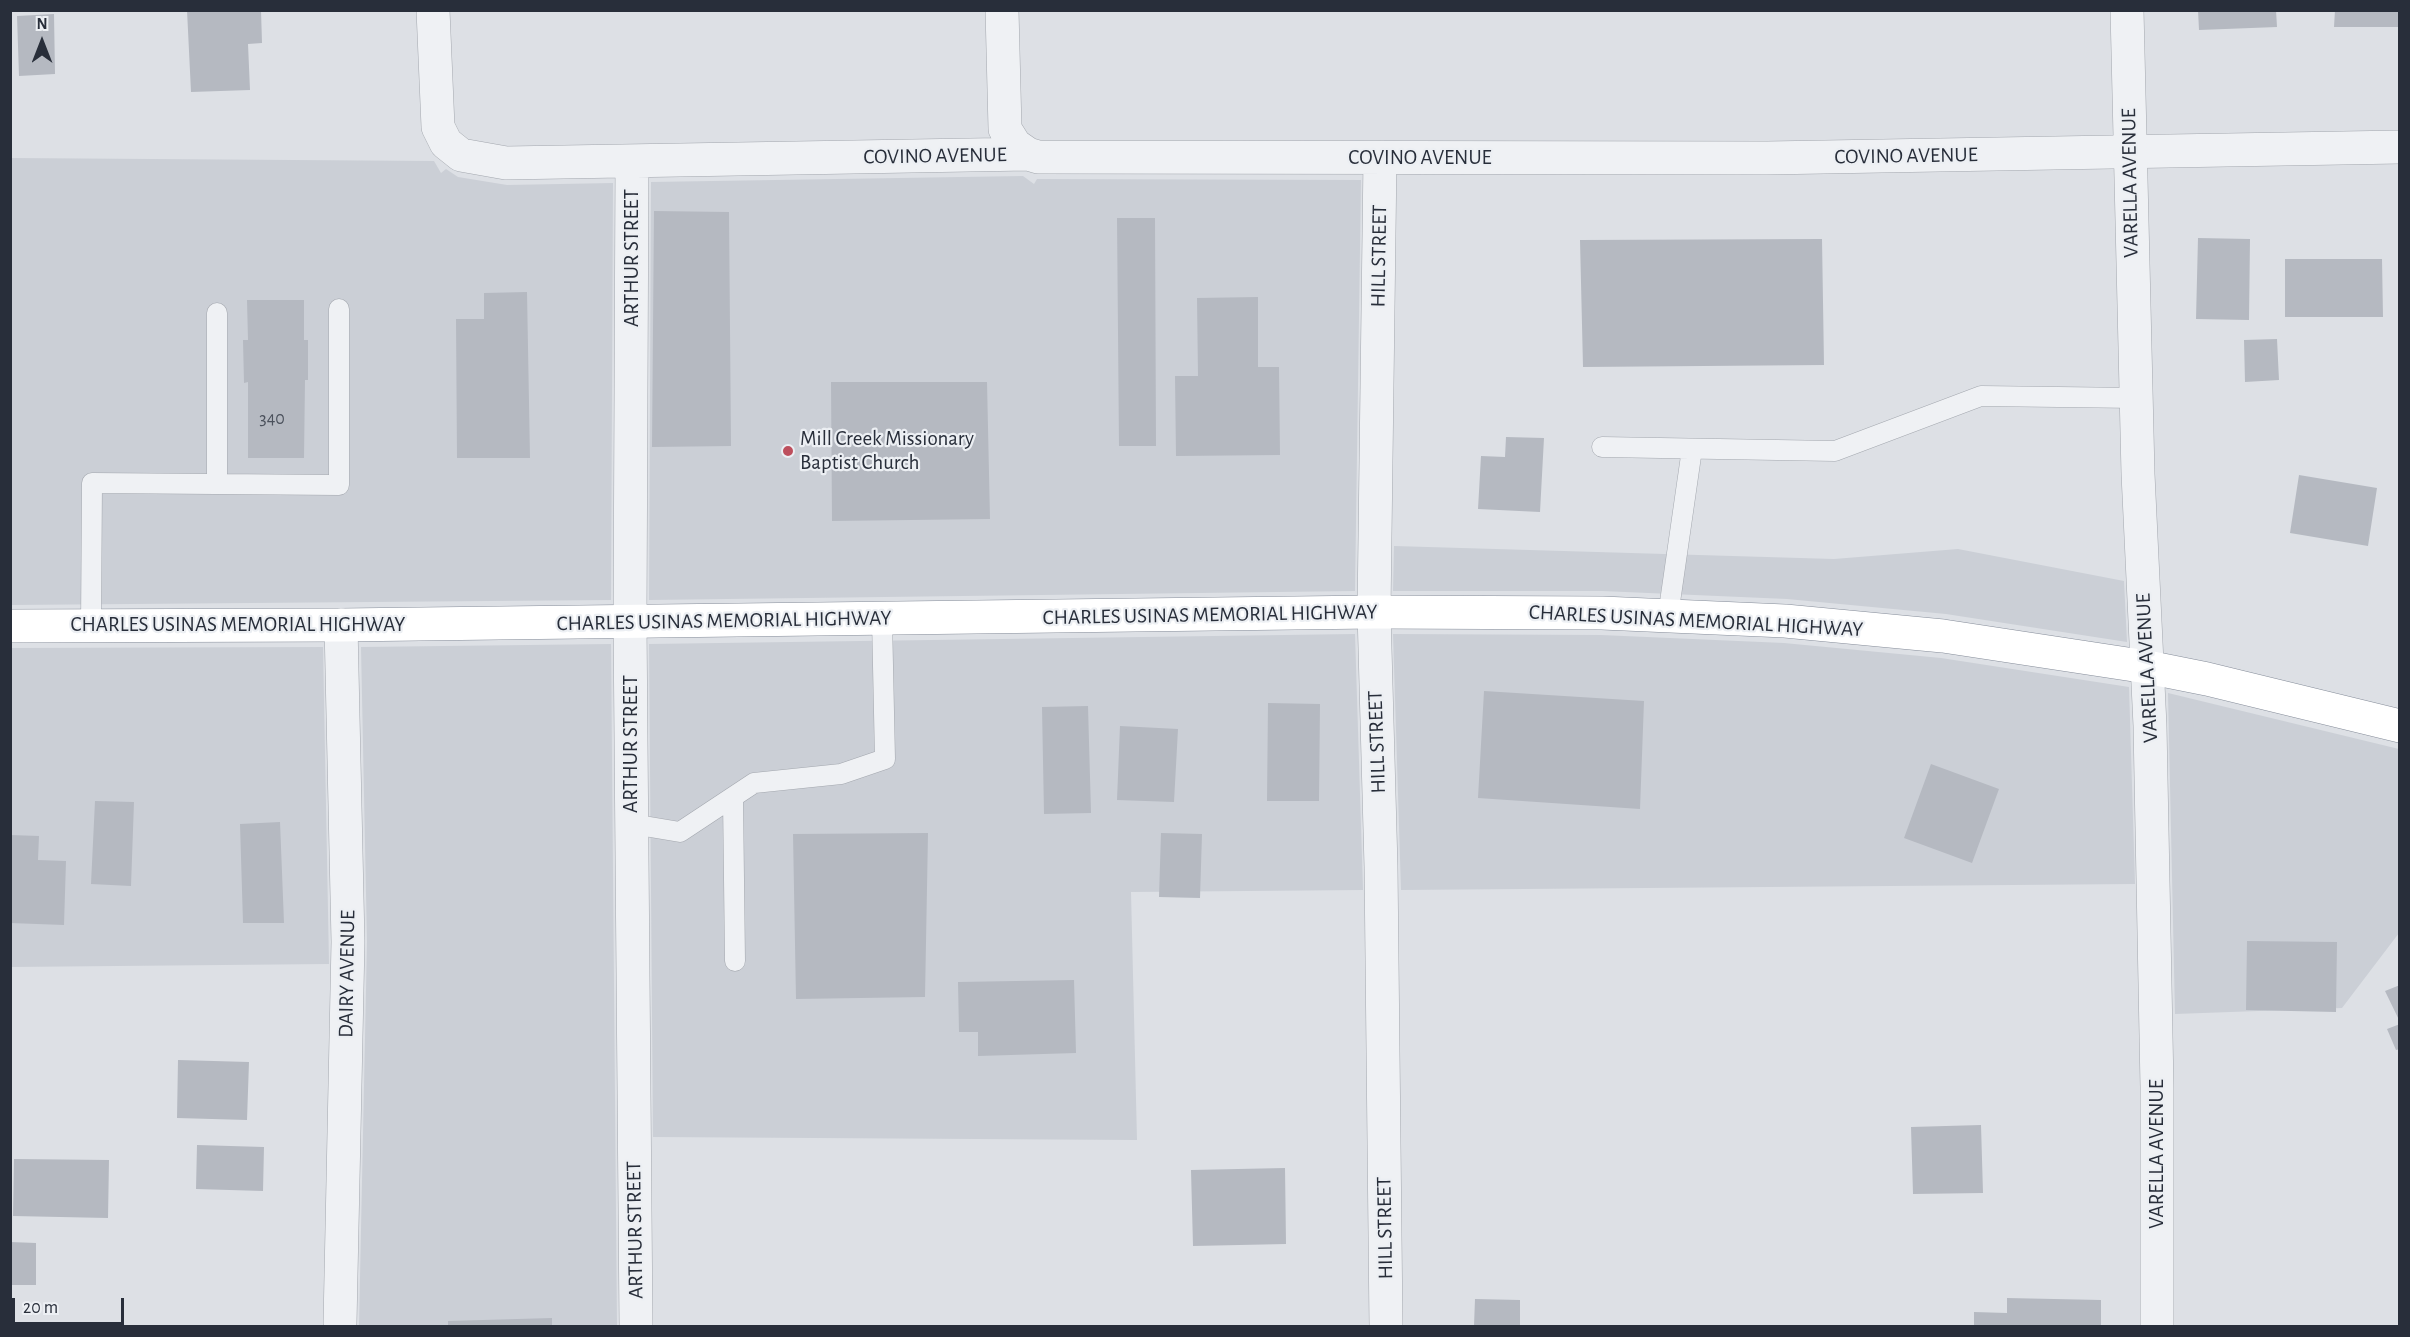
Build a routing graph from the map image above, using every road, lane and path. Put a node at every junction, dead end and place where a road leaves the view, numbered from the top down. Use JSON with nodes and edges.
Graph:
{"nodes":[{"id":1,"x":433,"y":10,"type":"edge"},
{"id":2,"x":1002,"y":10,"type":"edge"},
{"id":3,"x":2127,"y":10,"type":"edge"},
{"id":4,"x":2400,"y":147,"type":"edge"},
{"id":5,"x":2129,"y":153,"type":"junction"},
{"id":6,"x":1028,"y":154,"type":"junction"},
{"id":7,"x":1380,"y":158,"type":"junction"},
{"id":8,"x":632,"y":161,"type":"junction"},
{"id":9,"x":339,"y":309,"type":"dead end"},
{"id":10,"x":217,"y":313,"type":"dead end"},
{"id":11,"x":2136,"y":398,"type":"junction"},
{"id":12,"x":1602,"y":447,"type":"dead end"},
{"id":13,"x":1692,"y":449,"type":"junction"},
{"id":14,"x":217,"y":484,"type":"junction"},
{"id":15,"x":1374,"y":612,"type":"junction"},
{"id":16,"x":1668,"y":616,"type":"junction"},
{"id":17,"x":882,"y":619,"type":"junction"},
{"id":18,"x":630,"y":622,"type":"junction"},
{"id":19,"x":341,"y":625,"type":"junction"},
{"id":20,"x":10,"y":626,"type":"edge"},
{"id":21,"x":91,"y":626,"type":"junction"},
{"id":22,"x":2147,"y":667,"type":"junction"},
{"id":23,"x":2400,"y":726,"type":"edge"},
{"id":24,"x":733,"y":798,"type":"junction"},
{"id":25,"x":632,"y":824,"type":"junction"},
{"id":26,"x":735,"y":962,"type":"dead end"},
{"id":27,"x":340,"y":1323,"type":"dead end"},
{"id":28,"x":636,"y":1326,"type":"edge"},
{"id":29,"x":1386,"y":1326,"type":"edge"},
{"id":30,"x":2157,"y":1326,"type":"edge"}],
"edges":[{"from":1,"to":8,"type":"street","name":"COVINO AVENUE"},
{"from":2,"to":6,"type":"street"},
{"from":3,"to":5,"type":"street","name":"VARELLA AVENUE"},
{"from":4,"to":5,"type":"street","name":"COVINO AVENUE"},
{"from":5,"to":7,"type":"street","name":"COVINO AVENUE"},
{"from":5,"to":11,"type":"street","name":"VARELLA AVENUE"},
{"from":6,"to":7,"type":"street","name":"COVINO AVENUE"},
{"from":6,"to":8,"type":"street","name":"COVINO AVENUE"},
{"from":7,"to":15,"type":"street","name":"HILL STREET"},
{"from":8,"to":18,"type":"street","name":"ARTHUR STREET"},
{"from":9,"to":14,"type":"lane"},
{"from":10,"to":14,"type":"lane"},
{"from":11,"to":13,"type":"lane"},
{"from":11,"to":22,"type":"street","name":"VARELLA AVENUE"},
{"from":12,"to":13,"type":"lane"},
{"from":13,"to":16,"type":"lane"},
{"from":14,"to":21,"type":"lane"},
{"from":15,"to":16,"type":"highway","name":"CHARLES USINAS MEMORIAL HIGHWAY"},
{"from":15,"to":17,"type":"highway","name":"CHARLES USINAS MEMORIAL HIGHWAY"},
{"from":15,"to":29,"type":"street","name":"HILL STREET"},
{"from":16,"to":22,"type":"highway","name":"CHARLES USINAS MEMORIAL HIGHWAY"},
{"from":17,"to":18,"type":"highway","name":"CHARLES USINAS MEMORIAL HIGHWAY"},
{"from":17,"to":24,"type":"lane"},
{"from":18,"to":19,"type":"highway","name":"CHARLES USINAS MEMORIAL HIGHWAY"},
{"from":18,"to":25,"type":"street","name":"ARTHUR STREET"},
{"from":19,"to":21,"type":"highway","name":"CHARLES USINAS MEMORIAL HIGHWAY"},
{"from":19,"to":27,"type":"street","name":"DAIRY AVENUE"},
{"from":20,"to":21,"type":"highway","name":"CHARLES USINAS MEMORIAL HIGHWAY"},
{"from":22,"to":23,"type":"highway","name":"CHARLES USINAS MEMORIAL HIGHWAY"},
{"from":22,"to":30,"type":"street","name":"VARELLA AVENUE"},
{"from":24,"to":25,"type":"lane"},
{"from":24,"to":26,"type":"lane"},
{"from":25,"to":28,"type":"street","name":"ARTHUR STREET"}]}
